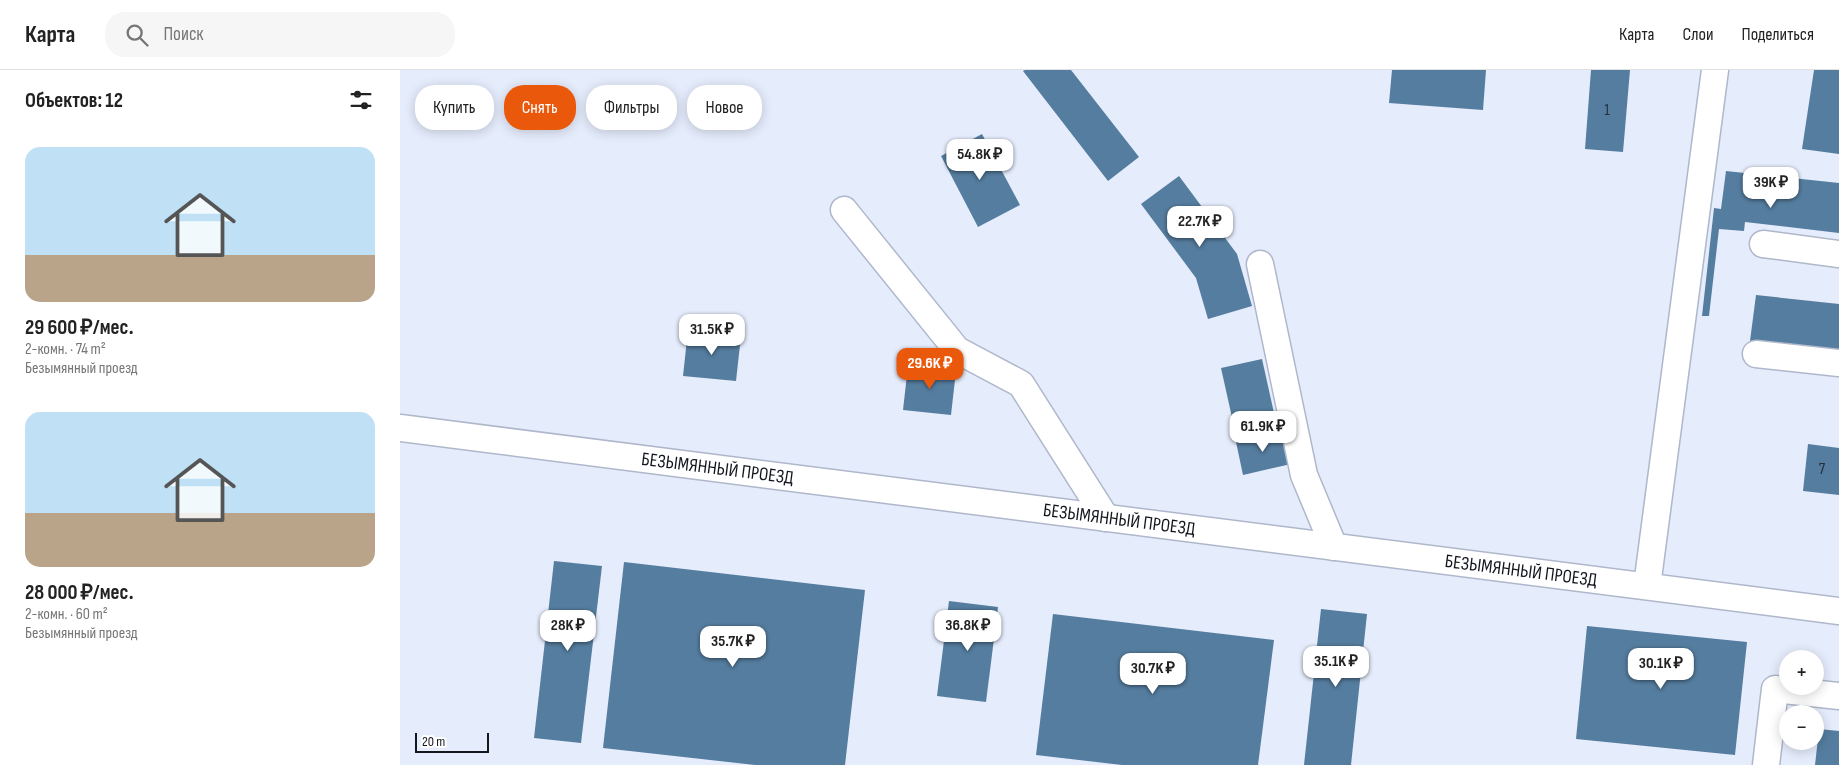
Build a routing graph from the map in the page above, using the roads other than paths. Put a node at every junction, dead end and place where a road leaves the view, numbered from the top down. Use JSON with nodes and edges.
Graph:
{"nodes":[{"id":1,"x":1715,"y":70,"type":"edge"},
{"id":2,"x":844,"y":210,"type":"dead end"},
{"id":3,"x":1763,"y":244,"type":"dead end"},
{"id":4,"x":1839,"y":254,"type":"edge"},
{"id":5,"x":1260,"y":264,"type":"dead end"},
{"id":6,"x":1756,"y":354,"type":"dead end"},
{"id":7,"x":1839,"y":363,"type":"edge"},
{"id":8,"x":400,"y":428,"type":"edge"},
{"id":9,"x":1106,"y":518,"type":"junction"},
{"id":10,"x":1334,"y":546,"type":"junction"},
{"id":11,"x":1647,"y":586,"type":"junction"},
{"id":12,"x":1839,"y":611,"type":"edge"},
{"id":13,"x":1839,"y":696,"type":"edge"},
{"id":14,"x":1766,"y":765,"type":"edge"}],
"edges":[{"from":1,"to":11,"type":"street"},
{"from":2,"to":9,"type":"street"},
{"from":3,"to":4,"type":"street"},
{"from":5,"to":10,"type":"street"},
{"from":6,"to":7,"type":"street"},
{"from":8,"to":9,"type":"street","name":"БЕЗЫМЯННЫЙ ПРОЕЗД"},
{"from":9,"to":10,"type":"street","name":"БЕЗЫМЯННЫЙ ПРОЕЗД"},
{"from":10,"to":11,"type":"street","name":"БЕЗЫМЯННЫЙ ПРОЕЗД"},
{"from":11,"to":12,"type":"street","name":"БЕЗЫМЯННЫЙ ПРОЕЗД"},
{"from":13,"to":14,"type":"street"}]}
